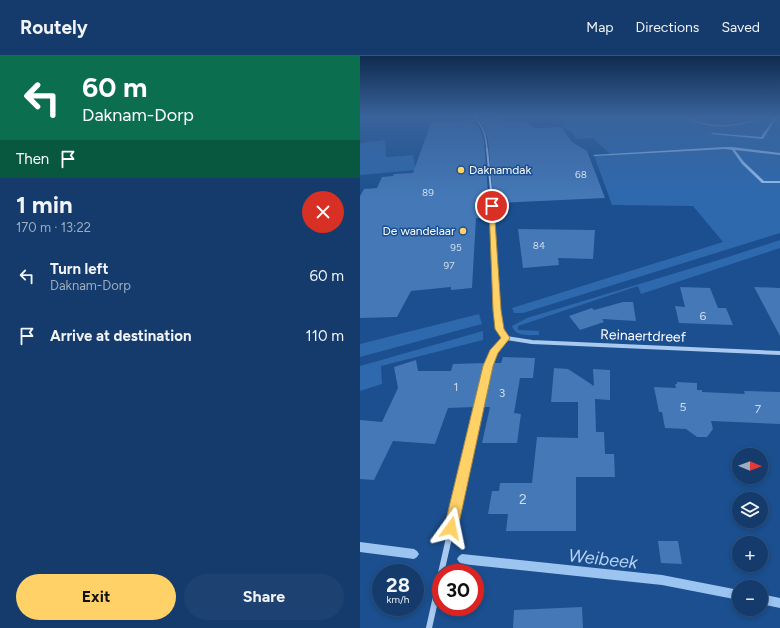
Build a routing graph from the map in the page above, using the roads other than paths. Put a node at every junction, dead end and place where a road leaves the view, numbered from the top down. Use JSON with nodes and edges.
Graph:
{"nodes":[{"id":1,"x":487,"y":144,"type":"edge"},
{"id":2,"x":506,"y":338,"type":"junction"},
{"id":3,"x":780,"y":353,"type":"edge"},
{"id":4,"x":443,"y":564,"type":"edge"},
{"id":5,"x":432,"y":614,"type":"edge"},
{"id":6,"x":429,"y":628,"type":"edge"}],
"edges":[{"from":1,"to":2,"type":"street"},
{"from":2,"to":3,"type":"street","name":"Reinaertdreef"},
{"from":2,"to":4,"type":"street"},
{"from":5,"to":6,"type":"street"}]}
